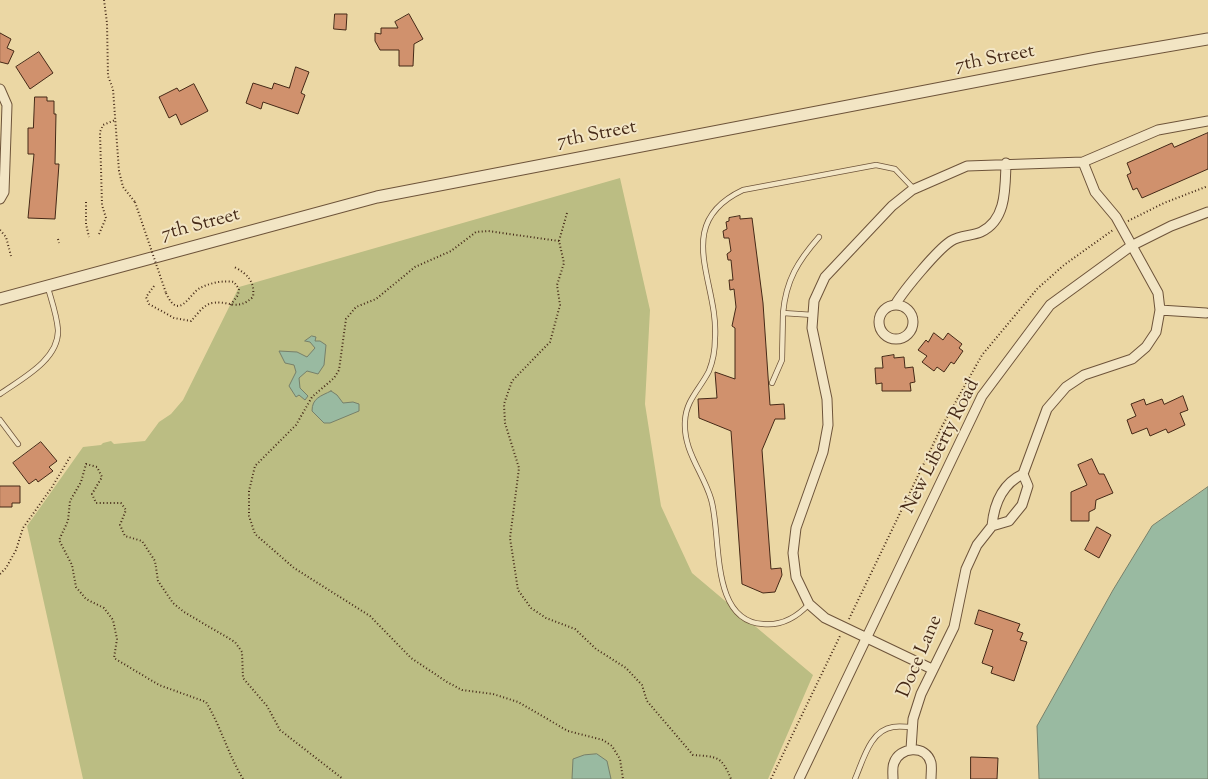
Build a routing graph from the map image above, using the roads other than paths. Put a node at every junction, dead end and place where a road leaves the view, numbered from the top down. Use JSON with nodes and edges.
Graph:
{"nodes":[{"id":1,"x":1208,"y":39,"type":"edge"},
{"id":2,"x":1,"y":89,"type":"edge"},
{"id":3,"x":1208,"y":121,"type":"edge"},
{"id":4,"x":1083,"y":162,"type":"junction"},
{"id":5,"x":1006,"y":163,"type":"junction"},
{"id":6,"x":914,"y":189,"type":"junction"},
{"id":7,"x":0,"y":199,"type":"edge"},
{"id":8,"x":1208,"y":212,"type":"edge"},
{"id":9,"x":819,"y":237,"type":"dead end"},
{"id":10,"x":1131,"y":246,"type":"junction"},
{"id":11,"x":47,"y":286,"type":"junction"},
{"id":12,"x":0,"y":299,"type":"edge"},
{"id":13,"x":895,"y":305,"type":"dead end"},
{"id":14,"x":1160,"y":310,"type":"junction"},
{"id":15,"x":1207,"y":312,"type":"edge"},
{"id":16,"x":783,"y":313,"type":"junction"},
{"id":17,"x":813,"y":315,"type":"junction"},
{"id":18,"x":772,"y":383,"type":"dead end"},
{"id":19,"x":0,"y":394,"type":"edge"},
{"id":20,"x":0,"y":420,"type":"edge"},
{"id":21,"x":18,"y":444,"type":"dead end"},
{"id":22,"x":1023,"y":474,"type":"junction"},
{"id":23,"x":992,"y":526,"type":"junction"},
{"id":24,"x":809,"y":604,"type":"junction"},
{"id":25,"x":867,"y":638,"type":"junction"},
{"id":26,"x":932,"y":669,"type":"junction"},
{"id":27,"x":912,"y":727,"type":"junction"},
{"id":28,"x":911,"y":749,"type":"junction"},
{"id":29,"x":799,"y":779,"type":"edge"},
{"id":30,"x":855,"y":779,"type":"edge"},
{"id":31,"x":893,"y":779,"type":"edge"},
{"id":32,"x":931,"y":779,"type":"edge"}],
"edges":[{"from":1,"to":11,"type":"street","name":"7th Street"},
{"from":2,"to":7,"type":"street"},
{"from":3,"to":4,"type":"street"},
{"from":4,"to":5,"type":"street"},
{"from":4,"to":10,"type":"street","name":"Doce Lane"},
{"from":5,"to":6,"type":"street"},
{"from":5,"to":13,"type":"street"},
{"from":6,"to":17,"type":"street"},
{"from":6,"to":24,"type":"lane"},
{"from":8,"to":10,"type":"street","name":"New Liberty Road"},
{"from":9,"to":16,"type":"lane"},
{"from":10,"to":14,"type":"street","name":"Doce Lane"},
{"from":10,"to":25,"type":"street","name":"New Liberty Road"},
{"from":11,"to":12,"type":"street","name":"7th Street"},
{"from":11,"to":19,"type":"lane"},
{"from":14,"to":15,"type":"street"},
{"from":14,"to":22,"type":"street","name":"Doce Lane"},
{"from":16,"to":17,"type":"lane"},
{"from":16,"to":18,"type":"lane"},
{"from":17,"to":24,"type":"street"},
{"from":20,"to":21,"type":"lane"},
{"from":22,"to":23,"type":"street","name":"Doce Lane"},
{"from":22,"to":23,"type":"street","name":"Doce Lane"},
{"from":23,"to":26,"type":"street","name":"Doce Lane"},
{"from":24,"to":25,"type":"street"},
{"from":25,"to":26,"type":"street"},
{"from":25,"to":29,"type":"street","name":"New Liberty Road"},
{"from":26,"to":27,"type":"street","name":"Doce Lane"},
{"from":27,"to":28,"type":"street","name":"Doce Lane"},
{"from":27,"to":30,"type":"lane"},
{"from":28,"to":31,"type":"street"},
{"from":28,"to":32,"type":"street"}]}
